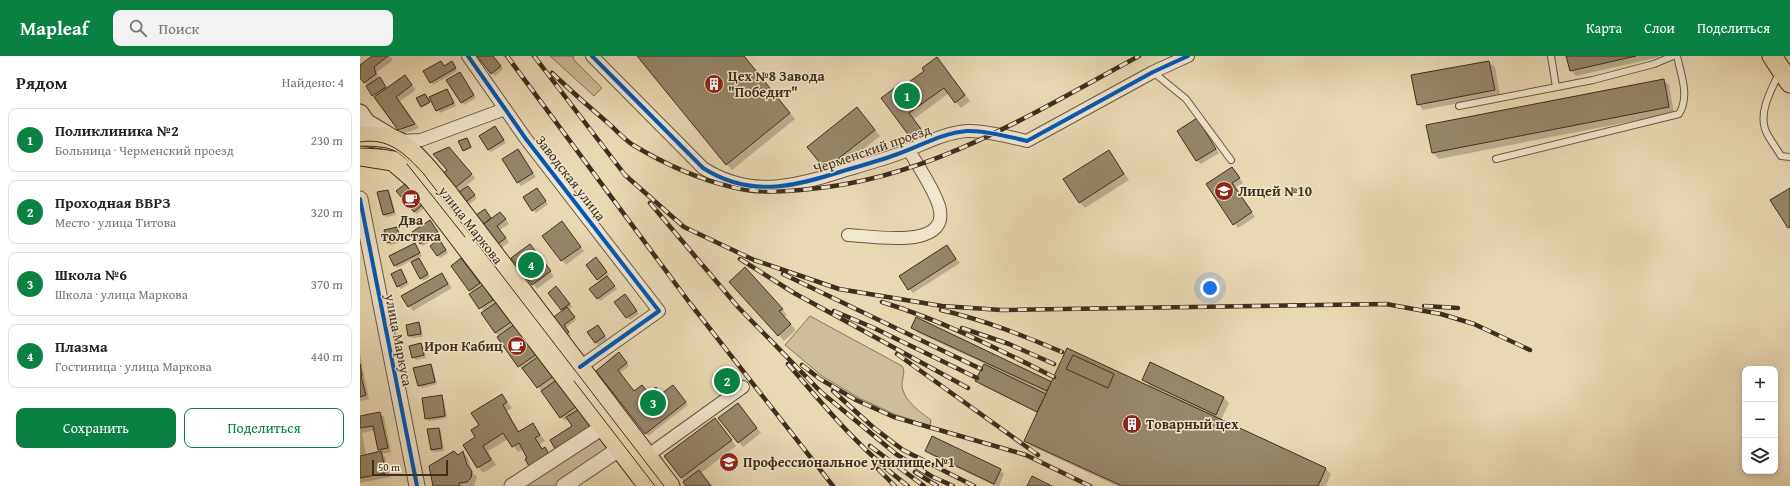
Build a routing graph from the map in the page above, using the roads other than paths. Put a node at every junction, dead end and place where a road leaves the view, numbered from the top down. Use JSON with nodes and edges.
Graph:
{"nodes":[{"id":1,"x":468,"y":56,"type":"edge"},
{"id":2,"x":592,"y":56,"type":"edge"},
{"id":3,"x":1188,"y":56,"type":"edge"},
{"id":4,"x":1551,"y":56,"type":"edge"},
{"id":5,"x":1673,"y":56,"type":"edge"},
{"id":6,"x":1677,"y":56,"type":"edge"},
{"id":7,"x":1154,"y":72,"type":"junction"},
{"id":8,"x":1784,"y":74,"type":"edge"},
{"id":9,"x":1556,"y":87,"type":"junction"},
{"id":10,"x":1459,"y":106,"type":"dead end"},
{"id":11,"x":505,"y":109,"type":"junction"},
{"id":12,"x":360,"y":113,"type":"edge"},
{"id":13,"x":360,"y":136,"type":"edge"},
{"id":14,"x":397,"y":141,"type":"junction"},
{"id":15,"x":908,"y":149,"type":"junction"},
{"id":16,"x":360,"y":156,"type":"edge"},
{"id":17,"x":1790,"y":157,"type":"edge"},
{"id":18,"x":1496,"y":159,"type":"dead end"},
{"id":19,"x":1230,"y":160,"type":"dead end"},
{"id":20,"x":360,"y":199,"type":"edge"},
{"id":21,"x":848,"y":235,"type":"dead end"},
{"id":22,"x":580,"y":367,"type":"junction"},
{"id":23,"x":743,"y":387,"type":"dead end"},
{"id":24,"x":611,"y":422,"type":"junction"},
{"id":25,"x":627,"y":444,"type":"junction"},
{"id":26,"x":647,"y":456,"type":"junction"},
{"id":27,"x":416,"y":486,"type":"edge"},
{"id":28,"x":512,"y":486,"type":"edge"},
{"id":29,"x":564,"y":486,"type":"edge"},
{"id":30,"x":648,"y":486,"type":"edge"},
{"id":31,"x":670,"y":486,"type":"edge"}],
"edges":[{"from":1,"to":11,"type":"street","name":"Заводская улица"},
{"from":2,"to":15,"type":"street","name":"Черменский проезд"},
{"from":3,"to":7,"type":"street","name":"Черменский проезд"},
{"from":4,"to":9,"type":"lane"},
{"from":5,"to":9,"type":"lane"},
{"from":6,"to":18,"type":"lane"},
{"from":7,"to":15,"type":"street","name":"Черменский проезд"},
{"from":7,"to":19,"type":"lane"},
{"from":8,"to":17,"type":"lane"},
{"from":9,"to":10,"type":"lane"},
{"from":11,"to":14,"type":"street"},
{"from":11,"to":22,"type":"street","name":"Заводская улица"},
{"from":12,"to":14,"type":"main road","name":"улица Маркова"},
{"from":13,"to":14,"type":"main road"},
{"from":14,"to":22,"type":"main road","name":"улица Маркова"},
{"from":15,"to":21,"type":"street"},
{"from":16,"to":24,"type":"main road","name":"улица Маркова"},
{"from":20,"to":27,"type":"street","name":"улица Маркуса"},
{"from":22,"to":24,"type":"main road","name":"улица Маркова"},
{"from":23,"to":26,"type":"street"},
{"from":24,"to":25,"type":"main road","name":"улица Маркова"},
{"from":24,"to":28,"type":"street"},
{"from":25,"to":26,"type":"main road","name":"улица Маркова"},
{"from":25,"to":29,"type":"street"},
{"from":25,"to":30,"type":"main road","name":"улица Маркова"},
{"from":26,"to":31,"type":"main road","name":"улица Маркова"}]}
